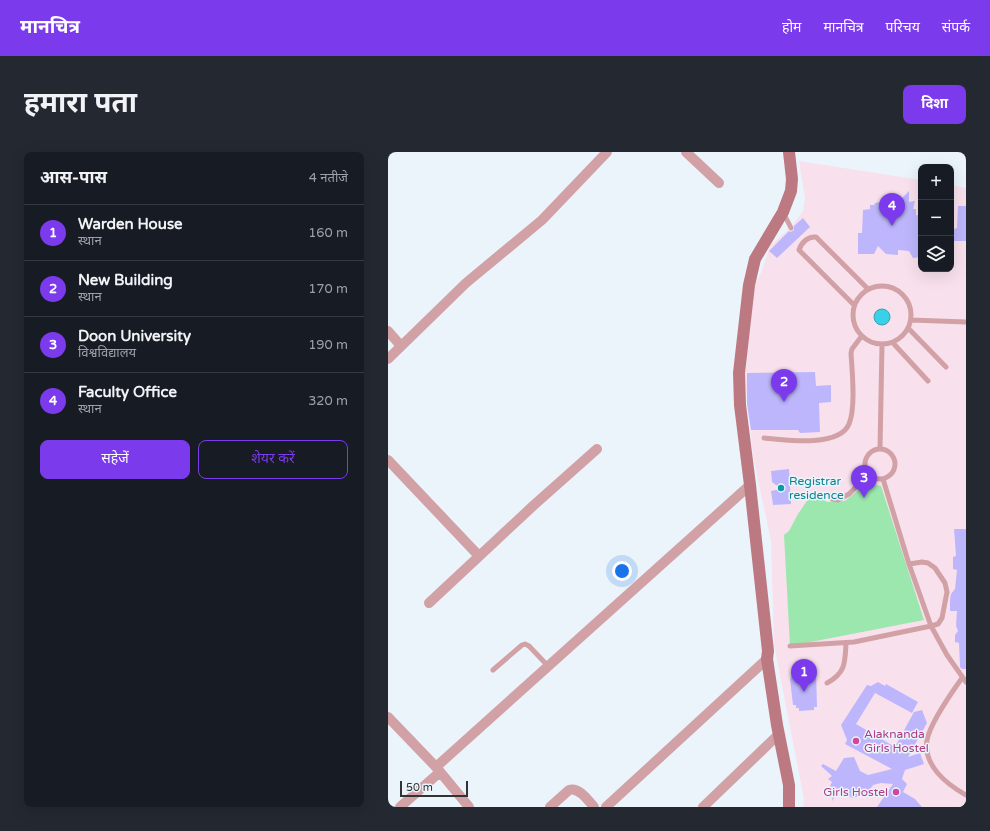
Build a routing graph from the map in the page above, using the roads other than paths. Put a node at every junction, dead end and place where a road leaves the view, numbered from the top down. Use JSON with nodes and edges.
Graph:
{"nodes":[{"id":1,"x":607,"y":152,"type":"edge"},
{"id":2,"x":686,"y":152,"type":"edge"},
{"id":3,"x":789,"y":152,"type":"edge"},
{"id":4,"x":719,"y":183,"type":"dead end"},
{"id":5,"x":783,"y":212,"type":"junction"},
{"id":6,"x":791,"y":228,"type":"dead end"},
{"id":7,"x":868,"y":289,"type":"junction"},
{"id":8,"x":854,"y":305,"type":"junction"},
{"id":9,"x":911,"y":320,"type":"junction"},
{"id":10,"x":966,"y":322,"type":"edge"},
{"id":11,"x":908,"y":328,"type":"junction"},
{"id":12,"x":388,"y":331,"type":"edge"},
{"id":13,"x":861,"y":337,"type":"junction"},
{"id":14,"x":893,"y":343,"type":"junction"},
{"id":15,"x":882,"y":345,"type":"junction"},
{"id":16,"x":401,"y":346,"type":"junction"},
{"id":17,"x":388,"y":359,"type":"edge"},
{"id":18,"x":946,"y":367,"type":"dead end"},
{"id":19,"x":928,"y":381,"type":"dead end"},
{"id":20,"x":764,"y":438,"type":"dead end"},
{"id":21,"x":597,"y":449,"type":"dead end"},
{"id":22,"x":880,"y":449,"type":"junction"},
{"id":23,"x":388,"y":460,"type":"edge"},
{"id":24,"x":869,"y":474,"type":"junction"},
{"id":25,"x":882,"y":478,"type":"junction"},
{"id":26,"x":750,"y":485,"type":"junction"},
{"id":27,"x":832,"y":499,"type":"dead end"},
{"id":28,"x":479,"y":556,"type":"junction"},
{"id":29,"x":909,"y":564,"type":"junction"},
{"id":30,"x":429,"y":603,"type":"dead end"},
{"id":31,"x":931,"y":626,"type":"junction"},
{"id":32,"x":846,"y":643,"type":"junction"},
{"id":33,"x":790,"y":646,"type":"dead end"},
{"id":34,"x":767,"y":658,"type":"junction"},
{"id":35,"x":548,"y":666,"type":"junction"},
{"id":36,"x":493,"y":670,"type":"dead end"},
{"id":37,"x":964,"y":680,"type":"edge"},
{"id":38,"x":827,"y":683,"type":"dead end"},
{"id":39,"x":388,"y":717,"type":"edge"},
{"id":40,"x":779,"y":734,"type":"junction"},
{"id":41,"x":438,"y":769,"type":"junction"},
{"id":42,"x":966,"y":794,"type":"edge"},
{"id":43,"x":400,"y":807,"type":"edge"},
{"id":44,"x":469,"y":807,"type":"edge"},
{"id":45,"x":550,"y":807,"type":"edge"},
{"id":46,"x":594,"y":807,"type":"edge"},
{"id":47,"x":606,"y":807,"type":"edge"},
{"id":48,"x":703,"y":807,"type":"edge"},
{"id":49,"x":789,"y":807,"type":"edge"}],
"edges":[{"from":1,"to":16,"type":"street"},
{"from":2,"to":4,"type":"street"},
{"from":3,"to":5,"type":"main road"},
{"from":5,"to":6,"type":"lane"},
{"from":5,"to":26,"type":"main road"},
{"from":7,"to":8,"type":"lane"},
{"from":7,"to":8,"type":"lane"},
{"from":7,"to":9,"type":"lane"},
{"from":8,"to":13,"type":"lane"},
{"from":9,"to":10,"type":"lane"},
{"from":9,"to":11,"type":"lane"},
{"from":11,"to":14,"type":"lane"},
{"from":11,"to":18,"type":"lane"},
{"from":12,"to":16,"type":"street"},
{"from":13,"to":15,"type":"lane"},
{"from":13,"to":20,"type":"lane"},
{"from":14,"to":15,"type":"lane"},
{"from":14,"to":19,"type":"lane"},
{"from":15,"to":22,"type":"lane"},
{"from":16,"to":17,"type":"street"},
{"from":21,"to":28,"type":"street"},
{"from":22,"to":24,"type":"lane"},
{"from":22,"to":25,"type":"lane"},
{"from":23,"to":28,"type":"street"},
{"from":24,"to":25,"type":"lane"},
{"from":24,"to":27,"type":"lane"},
{"from":25,"to":29,"type":"lane"},
{"from":26,"to":34,"type":"main road"},
{"from":26,"to":35,"type":"street"},
{"from":28,"to":30,"type":"street"},
{"from":29,"to":31,"type":"lane"},
{"from":29,"to":31,"type":"lane"},
{"from":31,"to":32,"type":"lane"},
{"from":31,"to":37,"type":"lane"},
{"from":32,"to":33,"type":"lane"},
{"from":32,"to":38,"type":"lane"},
{"from":34,"to":40,"type":"main road"},
{"from":34,"to":47,"type":"street"},
{"from":35,"to":36,"type":"lane"},
{"from":35,"to":41,"type":"street"},
{"from":37,"to":42,"type":"lane"},
{"from":39,"to":41,"type":"street"},
{"from":40,"to":48,"type":"street"},
{"from":40,"to":49,"type":"main road"},
{"from":41,"to":43,"type":"street"},
{"from":41,"to":44,"type":"street"},
{"from":45,"to":46,"type":"street"}]}
